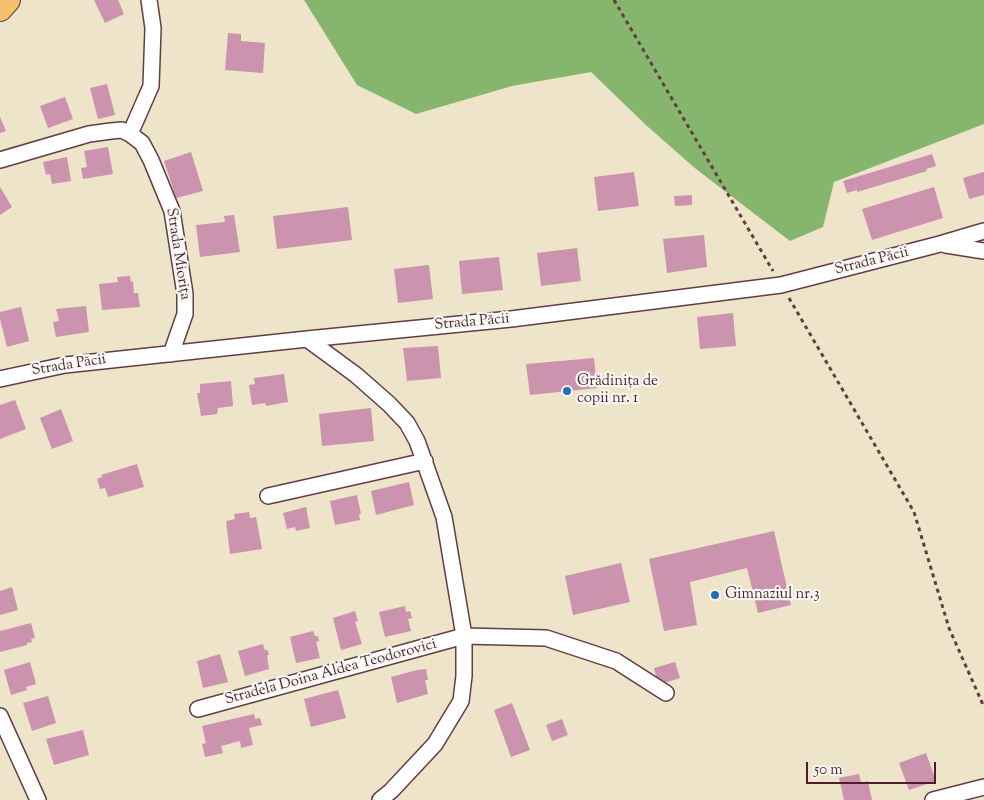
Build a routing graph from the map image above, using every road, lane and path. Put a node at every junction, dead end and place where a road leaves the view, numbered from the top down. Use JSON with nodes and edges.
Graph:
{"nodes":[{"id":1,"x":8,"y":0,"type":"edge"},
{"id":2,"x":149,"y":0,"type":"edge"},
{"id":3,"x":614,"y":0,"type":"edge"},
{"id":4,"x":0,"y":8,"type":"edge"},
{"id":5,"x":130,"y":134,"type":"junction"},
{"id":6,"x":0,"y":160,"type":"edge"},
{"id":7,"x":984,"y":231,"type":"edge"},
{"id":8,"x":940,"y":244,"type":"junction"},
{"id":9,"x":984,"y":251,"type":"edge"},
{"id":10,"x":781,"y":284,"type":"junction"},
{"id":11,"x":307,"y":339,"type":"junction"},
{"id":12,"x":171,"y":354,"type":"junction"},
{"id":13,"x":0,"y":379,"type":"edge"},
{"id":14,"x":426,"y":461,"type":"junction"},
{"id":15,"x":268,"y":496,"type":"dead end"},
{"id":16,"x":464,"y":636,"type":"junction"},
{"id":17,"x":666,"y":693,"type":"dead end"},
{"id":18,"x":984,"y":707,"type":"edge"},
{"id":19,"x":198,"y":709,"type":"dead end"},
{"id":20,"x":0,"y":716,"type":"edge"},
{"id":21,"x":984,"y":787,"type":"edge"},
{"id":22,"x":38,"y":800,"type":"edge"},
{"id":23,"x":380,"y":800,"type":"edge"},
{"id":24,"x":933,"y":800,"type":"edge"}],
"edges":[{"from":1,"to":4,"type":"main road"},
{"from":2,"to":5,"type":"street"},
{"from":3,"to":10,"type":"path"},
{"from":5,"to":6,"type":"street"},
{"from":5,"to":12,"type":"street","name":"Strada Miorița"},
{"from":7,"to":8,"type":"street","name":"Strada Păcii"},
{"from":8,"to":9,"type":"street","name":"Strada Păcii"},
{"from":8,"to":10,"type":"street","name":"Strada Păcii"},
{"from":10,"to":11,"type":"street","name":"Strada Păcii"},
{"from":10,"to":18,"type":"path"},
{"from":11,"to":12,"type":"street","name":"Strada Păcii"},
{"from":11,"to":14,"type":"street"},
{"from":12,"to":13,"type":"street","name":"Strada Păcii"},
{"from":14,"to":15,"type":"street"},
{"from":14,"to":16,"type":"street"},
{"from":16,"to":17,"type":"street","name":"Stradela Doina Aldea Teodorovici"},
{"from":16,"to":19,"type":"street","name":"Stradela Doina Aldea Teodorovici"},
{"from":16,"to":23,"type":"street"},
{"from":20,"to":22,"type":"street"},
{"from":21,"to":24,"type":"street"}]}
